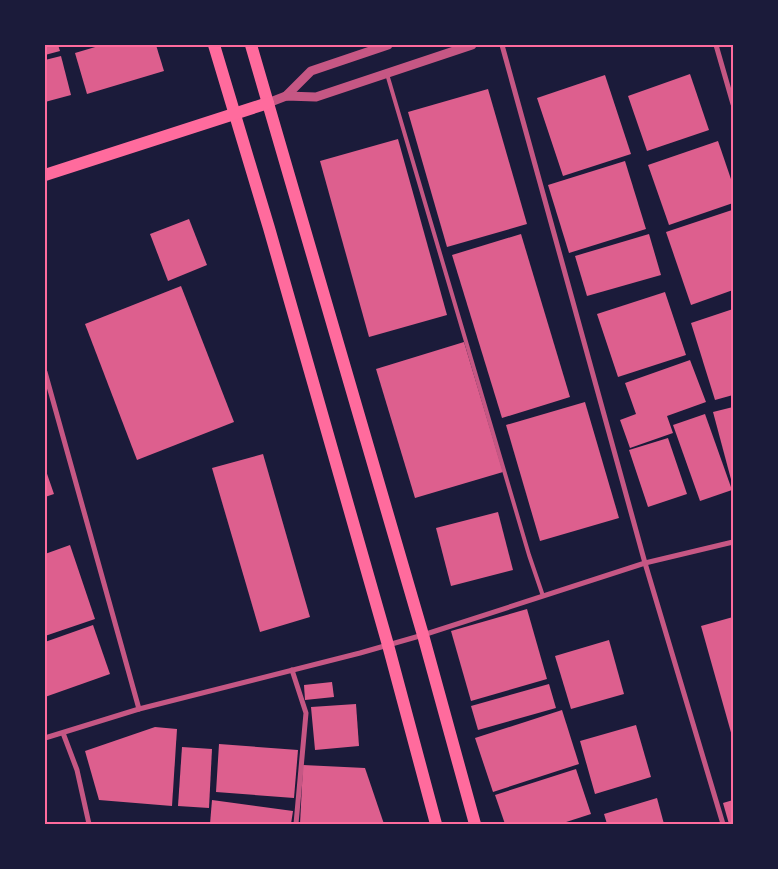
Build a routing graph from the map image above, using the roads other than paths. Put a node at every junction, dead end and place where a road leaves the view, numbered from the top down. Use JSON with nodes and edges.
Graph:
{"nodes":[{"id":1,"x":214,"y":45,"type":"edge"},
{"id":2,"x":251,"y":45,"type":"edge"},
{"id":3,"x":388,"y":45,"type":"edge"},
{"id":4,"x":472,"y":45,"type":"edge"},
{"id":5,"x":502,"y":45,"type":"edge"},
{"id":6,"x":716,"y":45,"type":"edge"},
{"id":7,"x":387,"y":73,"type":"junction"},
{"id":8,"x":286,"y":96,"type":"junction"},
{"id":9,"x":268,"y":103,"type":"junction"},
{"id":10,"x":733,"y":104,"type":"edge"},
{"id":11,"x":234,"y":115,"type":"junction"},
{"id":12,"x":45,"y":175,"type":"edge"},
{"id":13,"x":45,"y":372,"type":"edge"},
{"id":14,"x":733,"y":542,"type":"edge"},
{"id":15,"x":645,"y":563,"type":"junction"},
{"id":16,"x":543,"y":596,"type":"junction"},
{"id":17,"x":423,"y":635,"type":"junction"},
{"id":18,"x":388,"y":645,"type":"junction"},
{"id":19,"x":292,"y":670,"type":"junction"},
{"id":20,"x":139,"y":709,"type":"junction"},
{"id":21,"x":63,"y":733,"type":"junction"},
{"id":22,"x":45,"y":738,"type":"edge"},
{"id":23,"x":90,"y":824,"type":"edge"},
{"id":24,"x":296,"y":824,"type":"edge"},
{"id":25,"x":436,"y":824,"type":"edge"},
{"id":26,"x":475,"y":824,"type":"edge"},
{"id":27,"x":723,"y":824,"type":"edge"}],
"edges":[{"from":1,"to":11,"type":"main road"},
{"from":2,"to":9,"type":"main road"},
{"from":3,"to":8,"type":"street"},
{"from":4,"to":7,"type":"street"},
{"from":5,"to":15,"type":"street"},
{"from":6,"to":10,"type":"street"},
{"from":7,"to":8,"type":"street"},
{"from":7,"to":16,"type":"lane"},
{"from":8,"to":9,"type":"street"},
{"from":9,"to":11,"type":"main road"},
{"from":9,"to":17,"type":"main road"},
{"from":11,"to":12,"type":"main road"},
{"from":11,"to":18,"type":"main road"},
{"from":13,"to":20,"type":"street"},
{"from":14,"to":15,"type":"street"},
{"from":15,"to":16,"type":"street"},
{"from":15,"to":27,"type":"street"},
{"from":16,"to":17,"type":"street"},
{"from":17,"to":18,"type":"street"},
{"from":17,"to":26,"type":"main road"},
{"from":18,"to":19,"type":"street"},
{"from":18,"to":25,"type":"main road"},
{"from":19,"to":20,"type":"street"},
{"from":19,"to":24,"type":"street"},
{"from":20,"to":21,"type":"street"},
{"from":21,"to":22,"type":"street"},
{"from":21,"to":23,"type":"street"}]}
